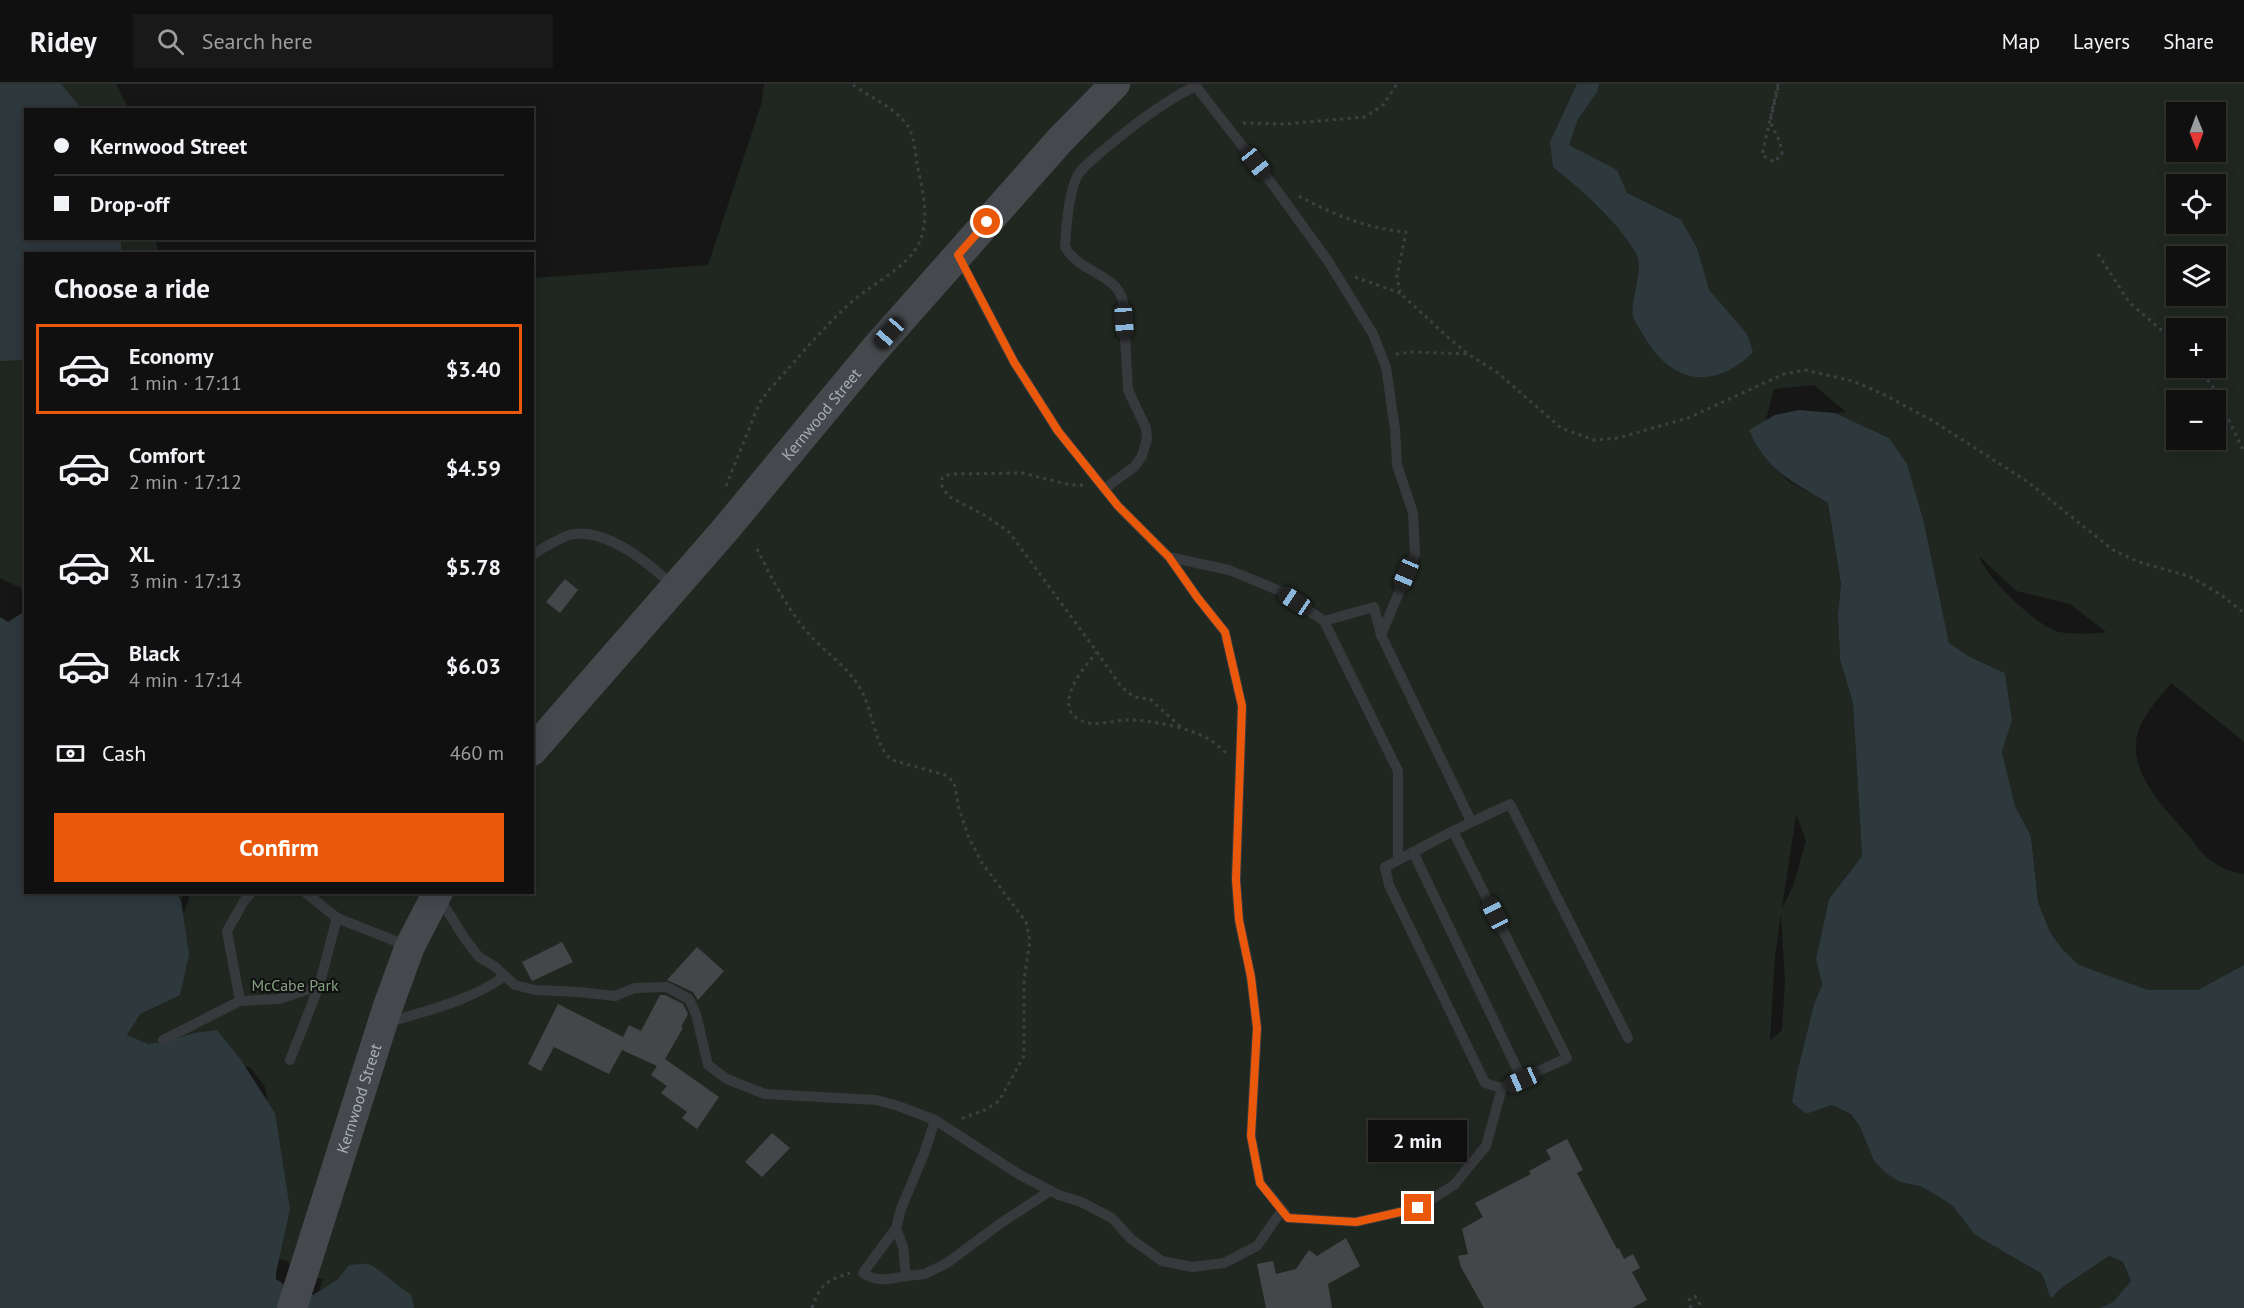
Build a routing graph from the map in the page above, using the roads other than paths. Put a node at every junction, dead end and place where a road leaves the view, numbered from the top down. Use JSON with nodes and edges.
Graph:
{"nodes":[{"id":1,"x":1115,"y":84,"type":"edge"},
{"id":2,"x":1194,"y":85,"type":"edge"},
{"id":3,"x":958,"y":255,"type":"junction"},
{"id":4,"x":1104,"y":489,"type":"junction"},
{"id":5,"x":534,"y":554,"type":"edge"},
{"id":6,"x":1169,"y":557,"type":"junction"},
{"id":7,"x":674,"y":588,"type":"junction"},
{"id":8,"x":1324,"y":621,"type":"junction"},
{"id":9,"x":1381,"y":635,"type":"junction"},
{"id":10,"x":534,"y":749,"type":"edge"},
{"id":11,"x":1471,"y":821,"type":"junction"},
{"id":12,"x":1454,"y":831,"type":"junction"},
{"id":13,"x":1413,"y":852,"type":"junction"},
{"id":14,"x":1398,"y":860,"type":"junction"},
{"id":15,"x":250,"y":894,"type":"edge"},
{"id":16,"x":307,"y":894,"type":"edge"},
{"id":17,"x":437,"y":894,"type":"edge"},
{"id":18,"x":439,"y":894,"type":"edge"},
{"id":19,"x":337,"y":918,"type":"junction"},
{"id":20,"x":410,"y":946,"type":"junction"},
{"id":21,"x":505,"y":976,"type":"junction"},
{"id":22,"x":320,"y":986,"type":"junction"},
{"id":23,"x":240,"y":1001,"type":"junction"},
{"id":24,"x":382,"y":1024,"type":"junction"},
{"id":25,"x":1628,"y":1038,"type":"dead end"},
{"id":26,"x":163,"y":1040,"type":"dead end"},
{"id":27,"x":290,"y":1060,"type":"dead end"},
{"id":28,"x":1522,"y":1080,"type":"junction"},
{"id":29,"x":1502,"y":1088,"type":"junction"},
{"id":30,"x":935,"y":1120,"type":"junction"},
{"id":31,"x":1050,"y":1191,"type":"junction"},
{"id":32,"x":1282,"y":1210,"type":"junction"},
{"id":33,"x":896,"y":1228,"type":"junction"},
{"id":34,"x":906,"y":1276,"type":"junction"},
{"id":35,"x":296,"y":1295,"type":"edge"}],
"edges":[{"from":1,"to":3,"type":"main road","name":"Kernwood Street"},
{"from":2,"to":4,"type":"lane"},
{"from":2,"to":9,"type":"lane"},
{"from":3,"to":4,"type":"lane"},
{"from":3,"to":7,"type":"main road","name":"Kernwood Street"},
{"from":4,"to":6,"type":"lane"},
{"from":5,"to":7,"type":"lane"},
{"from":6,"to":8,"type":"lane"},
{"from":6,"to":32,"type":"lane"},
{"from":7,"to":10,"type":"main road","name":"Kernwood Street"},
{"from":8,"to":9,"type":"lane"},
{"from":8,"to":14,"type":"lane"},
{"from":9,"to":11,"type":"lane"},
{"from":11,"to":12,"type":"lane"},
{"from":11,"to":25,"type":"lane"},
{"from":12,"to":13,"type":"lane"},
{"from":12,"to":28,"type":"lane"},
{"from":13,"to":14,"type":"lane"},
{"from":13,"to":28,"type":"lane"},
{"from":14,"to":29,"type":"lane"},
{"from":15,"to":23,"type":"lane"},
{"from":16,"to":19,"type":"lane"},
{"from":17,"to":20,"type":"main road","name":"Kernwood Street"},
{"from":18,"to":21,"type":"lane"},
{"from":19,"to":20,"type":"lane"},
{"from":19,"to":22,"type":"lane"},
{"from":20,"to":24,"type":"main road","name":"Kernwood Street"},
{"from":21,"to":24,"type":"lane"},
{"from":21,"to":30,"type":"lane"},
{"from":22,"to":23,"type":"lane"},
{"from":22,"to":27,"type":"lane"},
{"from":23,"to":26,"type":"lane"},
{"from":24,"to":35,"type":"main road","name":"Kernwood Street"},
{"from":28,"to":29,"type":"lane"},
{"from":29,"to":32,"type":"lane"},
{"from":30,"to":31,"type":"lane"},
{"from":30,"to":33,"type":"lane"},
{"from":31,"to":32,"type":"lane"},
{"from":31,"to":34,"type":"lane"},
{"from":33,"to":34,"type":"lane"},
{"from":33,"to":34,"type":"lane"}]}
